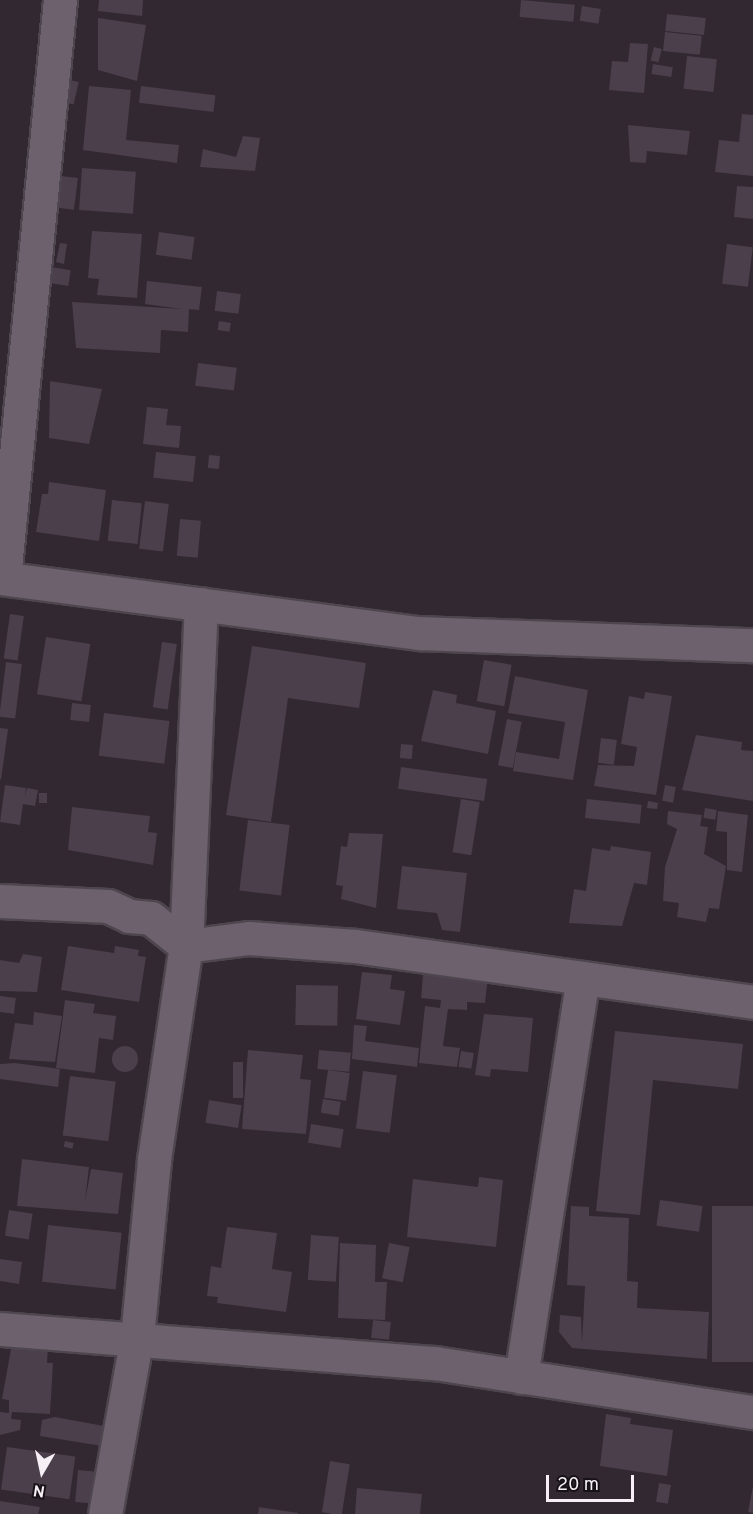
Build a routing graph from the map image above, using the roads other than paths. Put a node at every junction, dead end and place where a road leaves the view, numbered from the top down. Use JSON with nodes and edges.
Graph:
{"nodes":[{"id":1,"x":60,"y":0,"type":"edge"},
{"id":2,"x":2,"y":578,"type":"edge"},
{"id":3,"x":201,"y":604,"type":"junction"},
{"id":4,"x":753,"y":645,"type":"edge"},
{"id":5,"x":0,"y":901,"type":"edge"},
{"id":6,"x":186,"y":946,"type":"junction"},
{"id":7,"x":582,"y":982,"type":"junction"},
{"id":8,"x":753,"y":1002,"type":"edge"},
{"id":9,"x":0,"y":1329,"type":"edge"},
{"id":10,"x":137,"y":1337,"type":"junction"},
{"id":11,"x":521,"y":1377,"type":"junction"},
{"id":12,"x":753,"y":1412,"type":"edge"},
{"id":13,"x":105,"y":1514,"type":"edge"}],
"edges":[{"from":1,"to":2,"type":"street"},
{"from":2,"to":3,"type":"street"},
{"from":3,"to":4,"type":"street"},
{"from":3,"to":6,"type":"street"},
{"from":5,"to":6,"type":"street"},
{"from":6,"to":7,"type":"street"},
{"from":6,"to":10,"type":"street"},
{"from":7,"to":8,"type":"street"},
{"from":7,"to":11,"type":"street"},
{"from":9,"to":10,"type":"street"},
{"from":10,"to":11,"type":"street"},
{"from":10,"to":13,"type":"street"},
{"from":11,"to":12,"type":"street"}]}
